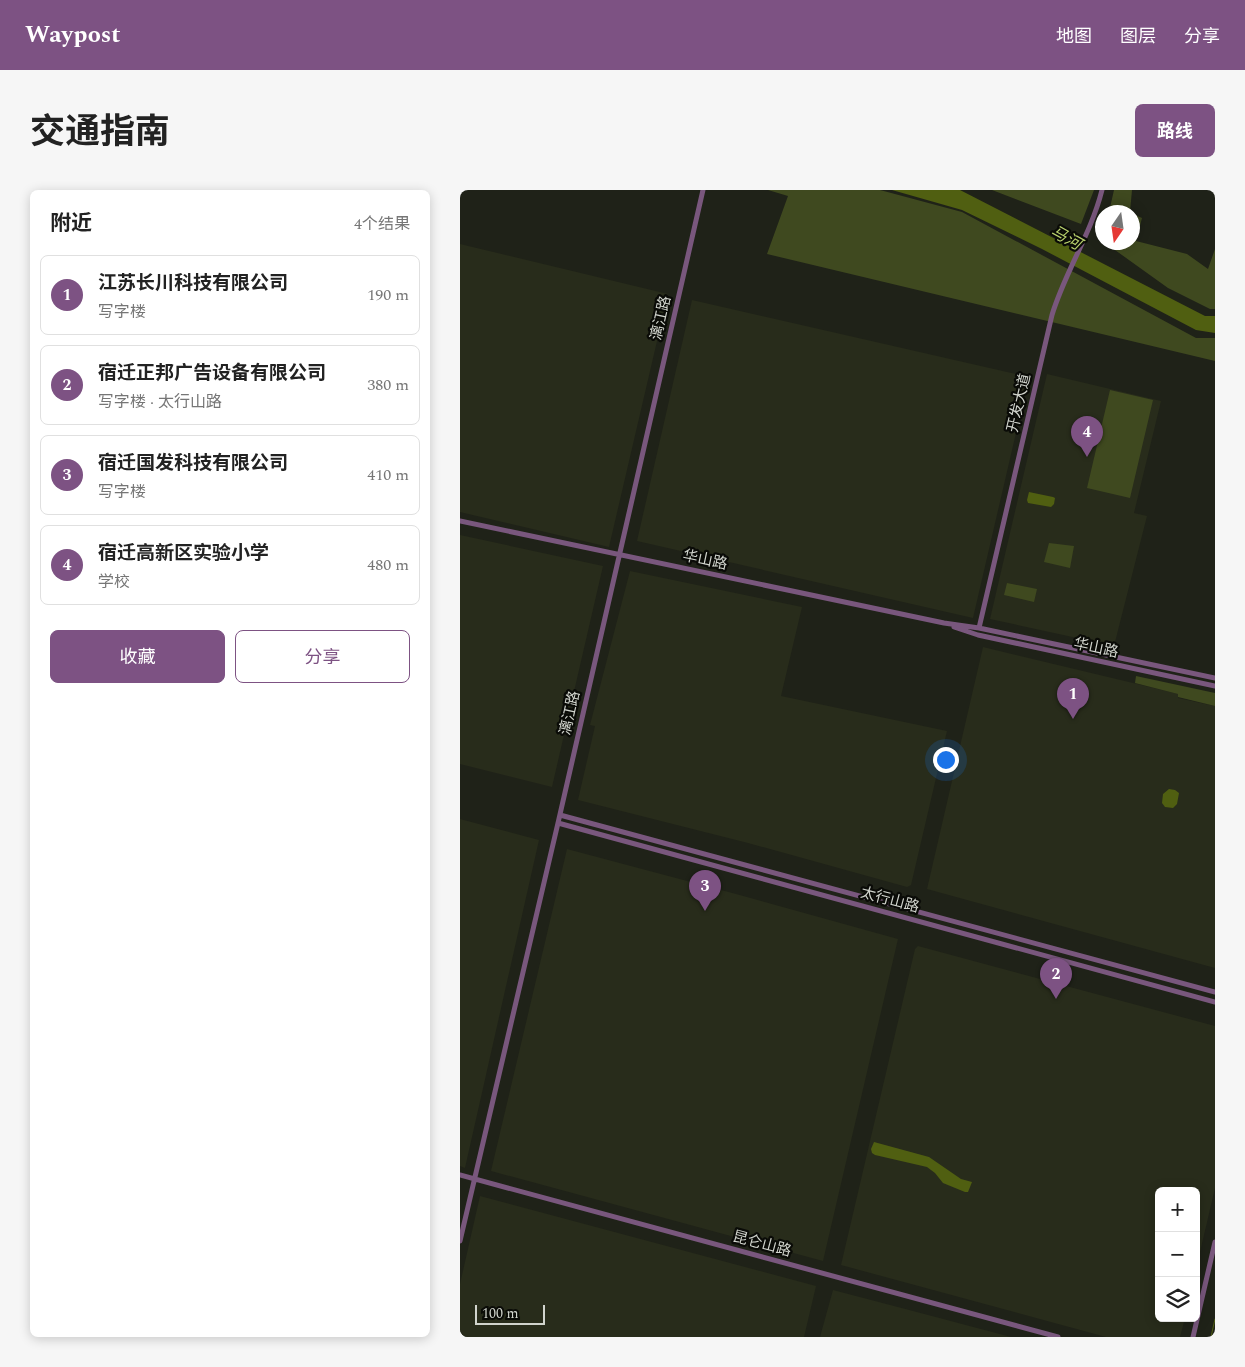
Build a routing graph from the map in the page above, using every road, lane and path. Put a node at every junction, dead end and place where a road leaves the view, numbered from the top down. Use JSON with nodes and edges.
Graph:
{"nodes":[{"id":1,"x":704,"y":190,"type":"edge"},
{"id":2,"x":1102,"y":190,"type":"edge"},
{"id":3,"x":460,"y":521,"type":"edge"},
{"id":4,"x":619,"y":554,"type":"junction"},
{"id":5,"x":944,"y":623,"type":"junction"},
{"id":6,"x":980,"y":628,"type":"junction"},
{"id":7,"x":1215,"y":678,"type":"edge"},
{"id":8,"x":1215,"y":686,"type":"edge"},
{"id":9,"x":560,"y":815,"type":"junction"},
{"id":10,"x":558,"y":823,"type":"junction"},
{"id":11,"x":1215,"y":992,"type":"edge"},
{"id":12,"x":1215,"y":1002,"type":"edge"},
{"id":13,"x":460,"y":1175,"type":"edge"},
{"id":14,"x":474,"y":1178,"type":"junction"},
{"id":15,"x":460,"y":1241,"type":"edge"},
{"id":16,"x":1215,"y":1242,"type":"edge"},
{"id":17,"x":1058,"y":1337,"type":"edge"},
{"id":18,"x":1193,"y":1337,"type":"edge"}],
"edges":[{"from":1,"to":4,"type":"street","name":"漓江路"},
{"from":2,"to":6,"type":"street","name":"开发大道"},
{"from":3,"to":4,"type":"street","name":"华山路"},
{"from":4,"to":5,"type":"street","name":"华山路"},
{"from":4,"to":9,"type":"street","name":"漓江路"},
{"from":5,"to":6,"type":"street","name":"华山路"},
{"from":5,"to":8,"type":"street","name":"华山路"},
{"from":6,"to":7,"type":"street","name":"华山路"},
{"from":9,"to":10,"type":"street","name":"漓江路"},
{"from":9,"to":11,"type":"street","name":"太行山路"},
{"from":10,"to":12,"type":"street","name":"太行山路"},
{"from":10,"to":14,"type":"street","name":"漓江路"},
{"from":13,"to":14,"type":"street","name":"昆仑山路"},
{"from":14,"to":15,"type":"street","name":"漓江路"},
{"from":14,"to":17,"type":"street","name":"昆仑山路"},
{"from":16,"to":18,"type":"street"}]}
